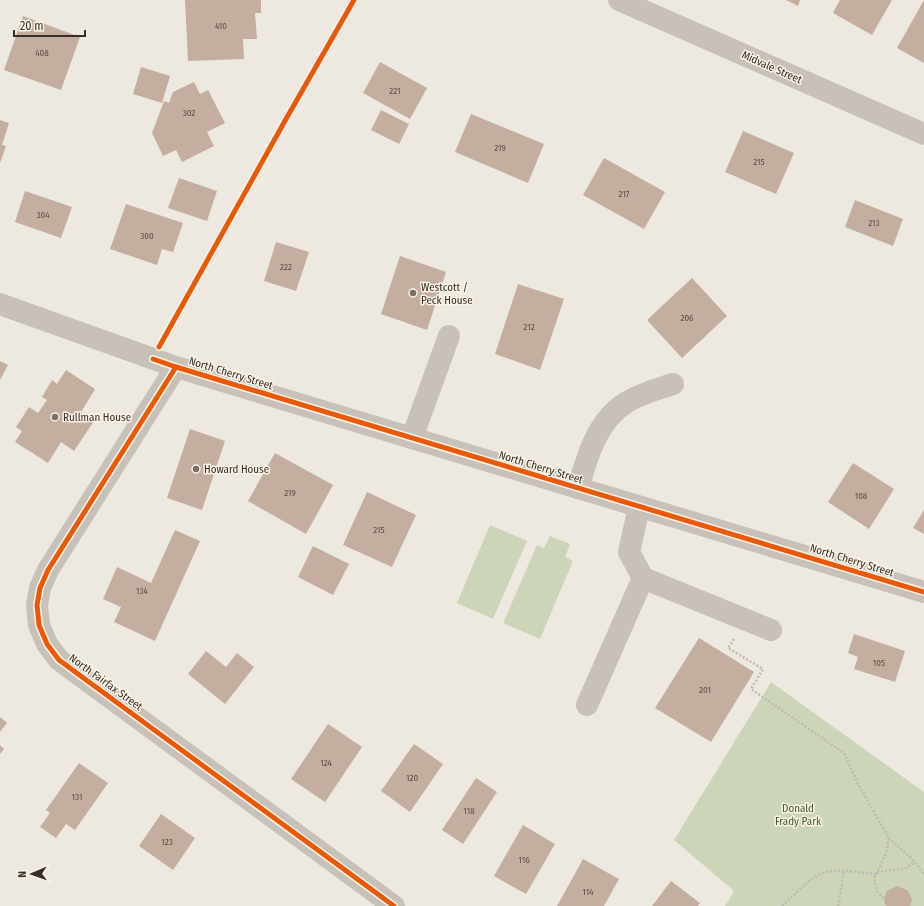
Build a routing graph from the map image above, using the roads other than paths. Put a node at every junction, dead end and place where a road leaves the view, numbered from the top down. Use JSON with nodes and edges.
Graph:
{"nodes":[{"id":1,"x":619,"y":0,"type":"edge"},
{"id":2,"x":924,"y":134,"type":"edge"},
{"id":3,"x":0,"y":304,"type":"edge"},
{"id":4,"x":449,"y":336,"type":"dead end"},
{"id":5,"x":176,"y":367,"type":"junction"},
{"id":6,"x":673,"y":384,"type":"dead end"},
{"id":7,"x":412,"y":438,"type":"junction"},
{"id":8,"x":578,"y":488,"type":"junction"},
{"id":9,"x":639,"y":507,"type":"junction"},
{"id":10,"x":643,"y":578,"type":"junction"},
{"id":11,"x":924,"y":592,"type":"edge"},
{"id":12,"x":771,"y":630,"type":"dead end"},
{"id":13,"x":587,"y":705,"type":"dead end"},
{"id":14,"x":394,"y":906,"type":"edge"}],
"edges":[{"from":1,"to":2,"type":"street","name":"Midvale Street"},
{"from":3,"to":5,"type":"street","name":"North Cherry Street"},
{"from":4,"to":7,"type":"street"},
{"from":5,"to":7,"type":"street","name":"North Cherry Street"},
{"from":5,"to":14,"type":"street","name":"North Fairfax Street"},
{"from":6,"to":8,"type":"street"},
{"from":7,"to":8,"type":"street","name":"North Cherry Street"},
{"from":8,"to":9,"type":"street","name":"North Cherry Street"},
{"from":9,"to":10,"type":"street"},
{"from":9,"to":11,"type":"street","name":"North Cherry Street"},
{"from":10,"to":12,"type":"street"},
{"from":10,"to":13,"type":"street"}]}
